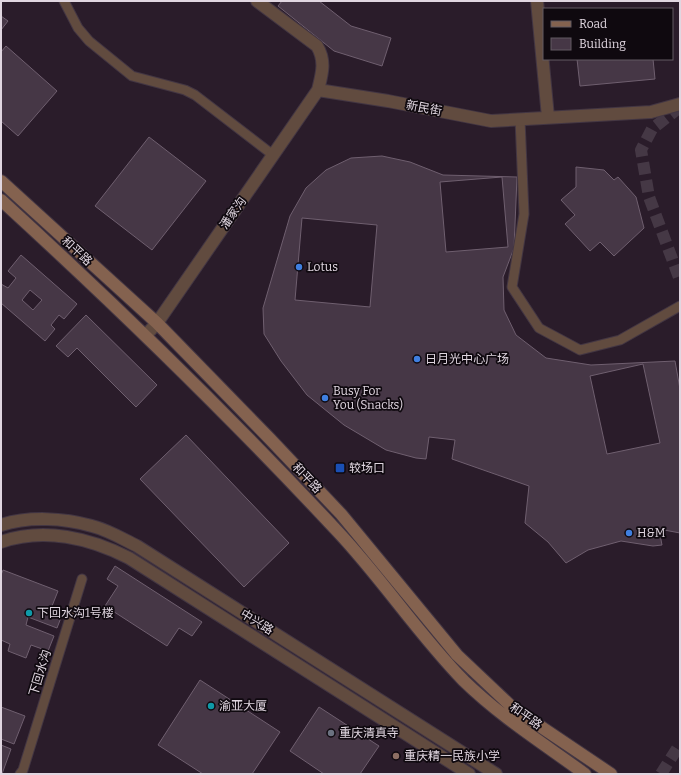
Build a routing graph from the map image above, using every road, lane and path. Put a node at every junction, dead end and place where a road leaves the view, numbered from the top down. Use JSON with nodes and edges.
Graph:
{"nodes":[{"id":1,"x":64,"y":1,"type":"edge"},
{"id":2,"x":257,"y":1,"type":"edge"},
{"id":3,"x":537,"y":1,"type":"edge"},
{"id":4,"x":318,"y":90,"type":"junction"},
{"id":5,"x":680,"y":104,"type":"edge"},
{"id":6,"x":548,"y":117,"type":"junction"},
{"id":7,"x":520,"y":119,"type":"junction"},
{"id":8,"x":273,"y":155,"type":"junction"},
{"id":9,"x":1,"y":181,"type":"edge"},
{"id":10,"x":1,"y":200,"type":"edge"},
{"id":11,"x":680,"y":306,"type":"edge"},
{"id":12,"x":157,"y":323,"type":"junction"},
{"id":13,"x":146,"y":335,"type":"junction"},
{"id":14,"x":1,"y":525,"type":"edge"},
{"id":15,"x":1,"y":542,"type":"edge"},
{"id":16,"x":82,"y":579,"type":"dead end"},
{"id":17,"x":20,"y":774,"type":"edge"},
{"id":18,"x":469,"y":774,"type":"edge"},
{"id":19,"x":496,"y":774,"type":"edge"},
{"id":20,"x":585,"y":774,"type":"edge"},
{"id":21,"x":611,"y":774,"type":"edge"}],
"edges":[{"from":1,"to":8,"type":"lane"},
{"from":2,"to":4,"type":"street"},
{"from":3,"to":6,"type":"street"},
{"from":4,"to":7,"type":"street","name":"新民街"},
{"from":4,"to":8,"type":"street","name":"潘家沟"},
{"from":5,"to":6,"type":"street","name":"新民街"},
{"from":6,"to":7,"type":"street","name":"新民街"},
{"from":7,"to":11,"type":"lane"},
{"from":8,"to":12,"type":"street","name":"潘家沟"},
{"from":9,"to":12,"type":"main road","name":"和平路"},
{"from":10,"to":13,"type":"main road","name":"和平路"},
{"from":12,"to":13,"type":"street","name":"潘家沟"},
{"from":12,"to":21,"type":"main road","name":"和平路"},
{"from":13,"to":20,"type":"main road","name":"和平路"},
{"from":14,"to":19,"type":"street","name":"中兴路"},
{"from":15,"to":18,"type":"street","name":"中兴路"},
{"from":16,"to":17,"type":"lane","name":"下回水沟"}]}
